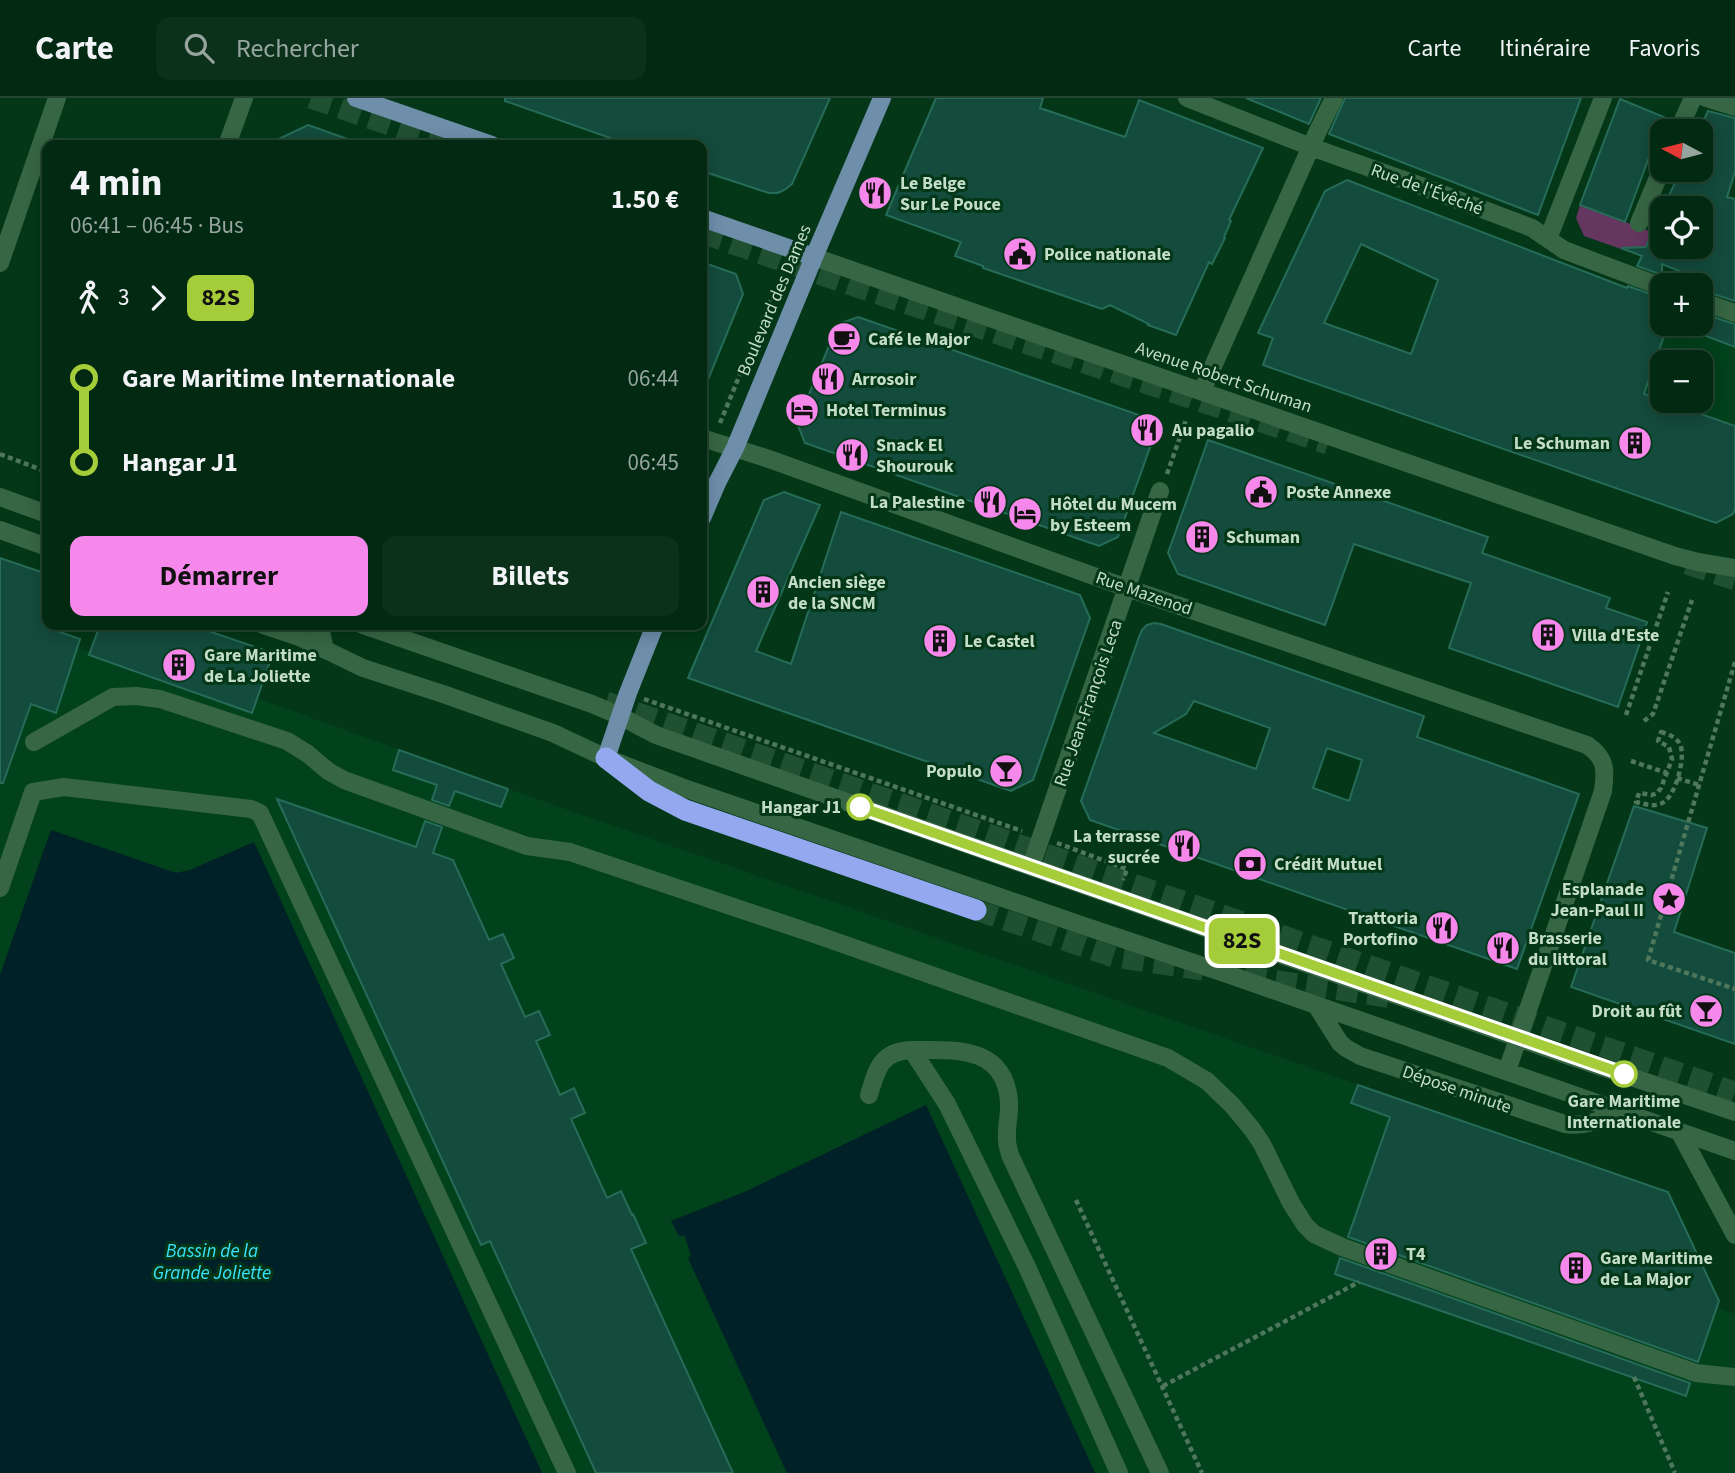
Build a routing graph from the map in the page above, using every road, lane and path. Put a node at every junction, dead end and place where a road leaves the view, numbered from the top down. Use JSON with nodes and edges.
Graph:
{"nodes":[{"id":1,"x":57,"y":98,"type":"edge"},
{"id":2,"x":244,"y":98,"type":"edge"},
{"id":3,"x":356,"y":98,"type":"edge"},
{"id":4,"x":882,"y":98,"type":"edge"},
{"id":5,"x":1187,"y":98,"type":"edge"},
{"id":6,"x":1334,"y":98,"type":"edge"},
{"id":7,"x":1603,"y":98,"type":"edge"},
{"id":8,"x":1693,"y":98,"type":"edge"},
{"id":9,"x":1706,"y":98,"type":"edge"},
{"id":10,"x":1735,"y":107,"type":"edge"},
{"id":11,"x":1683,"y":119,"type":"edge"},
{"id":12,"x":42,"y":140,"type":"edge"},
{"id":13,"x":229,"y":140,"type":"edge"},
{"id":14,"x":478,"y":140,"type":"edge"},
{"id":15,"x":42,"y":141,"type":"edge"},
{"id":16,"x":1311,"y":147,"type":"junction"},
{"id":17,"x":1656,"y":182,"type":"edge"},
{"id":18,"x":707,"y":220,"type":"edge"},
{"id":19,"x":1639,"y":223,"type":"dead end"},
{"id":20,"x":1548,"y":239,"type":"junction"},
{"id":21,"x":814,"y":257,"type":"junction"},
{"id":22,"x":0,"y":263,"type":"edge"},
{"id":23,"x":1650,"y":282,"type":"edge"},
{"id":24,"x":1713,"y":305,"type":"edge"},
{"id":25,"x":1735,"y":313,"type":"edge"},
{"id":26,"x":1202,"y":391,"type":"junction"},
{"id":27,"x":1186,"y":420,"type":"dead end"},
{"id":28,"x":707,"y":439,"type":"edge"},
{"id":29,"x":736,"y":448,"type":"junction"},
{"id":30,"x":0,"y":454,"type":"edge"},
{"id":31,"x":42,"y":470,"type":"edge"},
{"id":32,"x":1160,"y":491,"type":"joint"},
{"id":33,"x":0,"y":498,"type":"edge"},
{"id":34,"x":707,"y":506,"type":"edge"},
{"id":35,"x":42,"y":512,"type":"edge"},
{"id":36,"x":0,"y":530,"type":"edge"},
{"id":37,"x":42,"y":545,"type":"edge"},
{"id":38,"x":1735,"y":568,"type":"edge"},
{"id":39,"x":1127,"y":588,"type":"junction"},
{"id":40,"x":1668,"y":592,"type":"dead end"},
{"id":41,"x":1692,"y":600,"type":"dead end"},
{"id":42,"x":278,"y":630,"type":"edge"},
{"id":43,"x":321,"y":630,"type":"edge"},
{"id":44,"x":377,"y":630,"type":"edge"},
{"id":45,"x":653,"y":630,"type":"edge"},
{"id":46,"x":326,"y":650,"type":"junction"},
{"id":47,"x":1735,"y":662,"type":"edge"},
{"id":48,"x":659,"y":705,"type":"dead end"},
{"id":49,"x":1626,"y":715,"type":"dead end"},
{"id":50,"x":620,"y":716,"type":"junction"},
{"id":51,"x":1644,"y":721,"type":"dead end"},
{"id":52,"x":34,"y":742,"type":"dead end"},
{"id":53,"x":606,"y":758,"type":"junction"},
{"id":54,"x":1631,"y":761,"type":"dead end"},
{"id":55,"x":1667,"y":773,"type":"junction"},
{"id":56,"x":1677,"y":778,"type":"junction"},
{"id":57,"x":1699,"y":785,"type":"junction"},
{"id":58,"x":1030,"y":833,"type":"dead end"},
{"id":59,"x":1062,"y":844,"type":"dead end"},
{"id":60,"x":1031,"y":866,"type":"junction"},
{"id":61,"x":1127,"y":869,"type":"dead end"},
{"id":62,"x":0,"y":888,"type":"edge"},
{"id":63,"x":976,"y":910,"type":"tunnel mouth"},
{"id":64,"x":1735,"y":989,"type":"edge"},
{"id":65,"x":1316,"y":1005,"type":"junction"},
{"id":66,"x":1518,"y":1037,"type":"junction"},
{"id":67,"x":912,"y":1050,"type":"junction"},
{"id":68,"x":1507,"y":1071,"type":"junction"},
{"id":69,"x":869,"y":1095,"type":"dead end"},
{"id":70,"x":1620,"y":1112,"type":"junction"},
{"id":71,"x":1735,"y":1112,"type":"edge"},
{"id":72,"x":1679,"y":1131,"type":"junction"},
{"id":73,"x":1735,"y":1151,"type":"edge"},
{"id":74,"x":1076,"y":1200,"type":"dead end"},
{"id":75,"x":1734,"y":1232,"type":"edge"},
{"id":76,"x":1359,"y":1282,"type":"dead end"},
{"id":77,"x":1634,"y":1377,"type":"dead end"},
{"id":78,"x":1735,"y":1377,"type":"edge"},
{"id":79,"x":1163,"y":1386,"type":"junction"},
{"id":80,"x":566,"y":1473,"type":"edge"},
{"id":81,"x":1119,"y":1473,"type":"edge"},
{"id":82,"x":1160,"y":1473,"type":"edge"},
{"id":83,"x":1202,"y":1473,"type":"edge"},
{"id":84,"x":1675,"y":1473,"type":"edge"}],
"edges":[{"from":1,"to":12,"type":"street"},
{"from":2,"to":13,"type":"street"},
{"from":3,"to":14,"type":"main road"},
{"from":4,"to":21,"type":"main road","name":"Boulevard des Dames"},
{"from":5,"to":16,"type":"street","name":"Rue de l'Évêché"},
{"from":6,"to":16,"type":"street"},
{"from":7,"to":20,"type":"street"},
{"from":8,"to":11,"type":"street"},
{"from":9,"to":10,"type":"street"},
{"from":15,"to":22,"type":"street"},
{"from":16,"to":20,"type":"street","name":"Rue de l'Évêché"},
{"from":16,"to":26,"type":"street"},
{"from":17,"to":19,"type":"street"},
{"from":18,"to":21,"type":"main road","name":"Avenue Robert Schuman"},
{"from":20,"to":23,"type":"street","name":"Rue de l'Évêché"},
{"from":21,"to":26,"type":"street","name":"Avenue Robert Schuman"},
{"from":21,"to":29,"type":"main road","name":"Boulevard des Dames"},
{"from":24,"to":25,"type":"street"},
{"from":26,"to":38,"type":"street","name":"Avenue Robert Schuman"},
{"from":27,"to":32,"type":"path"},
{"from":28,"to":29,"type":"street","name":"Rue Mazenod"},
{"from":29,"to":34,"type":"main road","name":"Boulevard des Dames"},
{"from":29,"to":39,"type":"street","name":"Rue Mazenod"},
{"from":30,"to":31,"type":"path"},
{"from":32,"to":39,"type":"street","name":"Rue Jean-François Leca"},
{"from":33,"to":35,"type":"street"},
{"from":36,"to":37,"type":"street"},
{"from":39,"to":60,"type":"street","name":"Rue Jean-François Leca"},
{"from":39,"to":66,"type":"street","name":"Rue Mazenod"},
{"from":40,"to":49,"type":"path"},
{"from":41,"to":51,"type":"path"},
{"from":42,"to":46,"type":"street"},
{"from":43,"to":46,"type":"street"},
{"from":44,"to":50,"type":"street"},
{"from":45,"to":50,"type":"main road"},
{"from":46,"to":53,"type":"street"},
{"from":47,"to":57,"type":"path"},
{"from":48,"to":58,"type":"path"},
{"from":50,"to":53,"type":"main road"},
{"from":50,"to":60,"type":"street"},
{"from":52,"to":78,"type":"street"},
{"from":53,"to":63,"type":"highway"},
{"from":53,"to":65,"type":"street"},
{"from":54,"to":55,"type":"path"},
{"from":55,"to":56,"type":"path"},
{"from":55,"to":56,"type":"path"},
{"from":56,"to":57,"type":"path"},
{"from":57,"to":64,"type":"path"},
{"from":59,"to":61,"type":"path"},
{"from":60,"to":66,"type":"street"},
{"from":62,"to":80,"type":"street"},
{"from":65,"to":68,"type":"street"},
{"from":65,"to":70,"type":"street","name":"Dépose minute"},
{"from":66,"to":68,"type":"street"},
{"from":66,"to":71,"type":"street"},
{"from":67,"to":69,"type":"street"},
{"from":67,"to":81,"type":"street"},
{"from":67,"to":82,"type":"street"},
{"from":68,"to":70,"type":"street"},
{"from":70,"to":72,"type":"street"},
{"from":72,"to":73,"type":"street"},
{"from":72,"to":75,"type":"street"},
{"from":74,"to":79,"type":"path"},
{"from":76,"to":79,"type":"path"},
{"from":77,"to":84,"type":"path"},
{"from":79,"to":83,"type":"path"}]}
